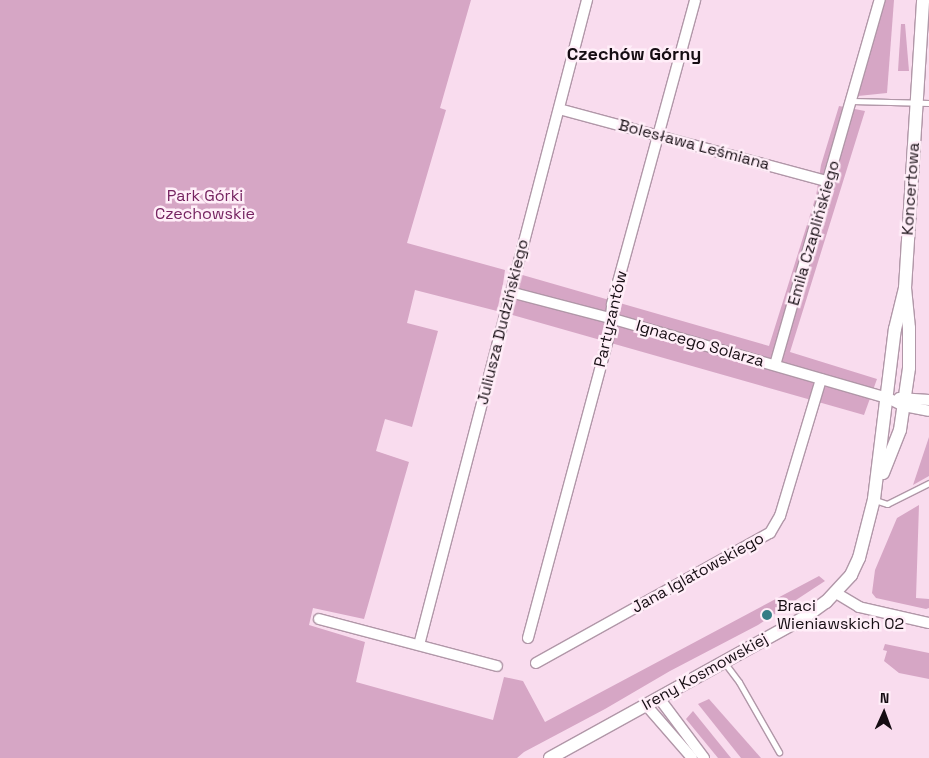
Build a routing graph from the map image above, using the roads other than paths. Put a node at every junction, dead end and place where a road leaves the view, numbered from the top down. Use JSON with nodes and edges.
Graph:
{"nodes":[{"id":1,"x":587,"y":0,"type":"edge"},
{"id":2,"x":695,"y":0,"type":"edge"},
{"id":3,"x":880,"y":0,"type":"edge"},
{"id":4,"x":923,"y":0,"type":"edge"},
{"id":5,"x":851,"y":100,"type":"junction"},
{"id":6,"x":923,"y":103,"type":"edge"},
{"id":7,"x":559,"y":109,"type":"junction"},
{"id":8,"x":659,"y":135,"type":"junction"},
{"id":9,"x":829,"y":182,"type":"junction"},
{"id":10,"x":905,"y":288,"type":"junction"},
{"id":11,"x":510,"y":292,"type":"junction"},
{"id":12,"x":610,"y":318,"type":"junction"},
{"id":13,"x":775,"y":365,"type":"junction"},
{"id":14,"x":821,"y":379,"type":"junction"},
{"id":15,"x":888,"y":398,"type":"junction"},
{"id":16,"x":929,"y":400,"type":"edge"},
{"id":17,"x":905,"y":402,"type":"junction"},
{"id":18,"x":929,"y":411,"type":"edge"},
{"id":19,"x":929,"y":483,"type":"edge"},
{"id":20,"x":875,"y":494,"type":"junction"},
{"id":21,"x":836,"y":593,"type":"junction"},
{"id":22,"x":319,"y":619,"type":"dead end"},
{"id":23,"x":929,"y":623,"type":"edge"},
{"id":24,"x":528,"y":638,"type":"dead end"},
{"id":25,"x":419,"y":645,"type":"junction"},
{"id":26,"x":724,"y":662,"type":"junction"},
{"id":27,"x":536,"y":663,"type":"dead end"},
{"id":28,"x":497,"y":666,"type":"dead end"},
{"id":29,"x":659,"y":698,"type":"junction"},
{"id":30,"x":646,"y":705,"type":"junction"},
{"id":31,"x":780,"y":752,"type":"dead end"},
{"id":32,"x":550,"y":758,"type":"edge"},
{"id":33,"x":692,"y":758,"type":"edge"},
{"id":34,"x":704,"y":758,"type":"edge"}],
"edges":[{"from":1,"to":7,"type":"street","name":"Juliusza Dudzińskiego"},
{"from":2,"to":8,"type":"street","name":"Partyzantów"},
{"from":3,"to":5,"type":"street","name":"Emila Czaplińskiego"},
{"from":4,"to":6,"type":"street","name":"Koncertowa"},
{"from":5,"to":6,"type":"lane"},
{"from":5,"to":9,"type":"street","name":"Emila Czaplińskiego"},
{"from":6,"to":10,"type":"street","name":"Koncertowa"},
{"from":7,"to":8,"type":"street","name":"Bolesława Leśmiana"},
{"from":7,"to":11,"type":"street","name":"Juliusza Dudzińskiego"},
{"from":8,"to":9,"type":"street","name":"Bolesława Leśmiana"},
{"from":8,"to":12,"type":"street","name":"Partyzantów"},
{"from":9,"to":13,"type":"street","name":"Emila Czaplińskiego"},
{"from":10,"to":15,"type":"street","name":"Koncertowa"},
{"from":10,"to":17,"type":"street","name":"Koncertowa"},
{"from":11,"to":12,"type":"street","name":"Ignacego Solarza"},
{"from":11,"to":25,"type":"street","name":"Juliusza Dudzińskiego"},
{"from":12,"to":13,"type":"street","name":"Ignacego Solarza"},
{"from":12,"to":24,"type":"street","name":"Partyzantów"},
{"from":13,"to":14,"type":"street","name":"Ignacego Solarza"},
{"from":14,"to":15,"type":"street","name":"Ignacego Solarza"},
{"from":14,"to":27,"type":"street","name":"Jana Iglatowskiego"},
{"from":15,"to":17,"type":"street","name":"Ignacego Solarza"},
{"from":15,"to":20,"type":"street","name":"Ireny Kosmowskiej"},
{"from":16,"to":17,"type":"street"},
{"from":17,"to":18,"type":"street"},
{"from":17,"to":20,"type":"street","name":"Ireny Kosmowskiej"},
{"from":19,"to":20,"type":"lane"},
{"from":20,"to":21,"type":"street","name":"Ireny Kosmowskiej"},
{"from":21,"to":23,"type":"street"},
{"from":21,"to":26,"type":"street","name":"Ireny Kosmowskiej"},
{"from":22,"to":25,"type":"street"},
{"from":25,"to":28,"type":"street"},
{"from":26,"to":29,"type":"street","name":"Ireny Kosmowskiej"},
{"from":26,"to":31,"type":"lane"},
{"from":29,"to":30,"type":"street","name":"Ireny Kosmowskiej"},
{"from":29,"to":34,"type":"street"},
{"from":30,"to":32,"type":"street","name":"Ireny Kosmowskiej"},
{"from":30,"to":33,"type":"street"}]}
